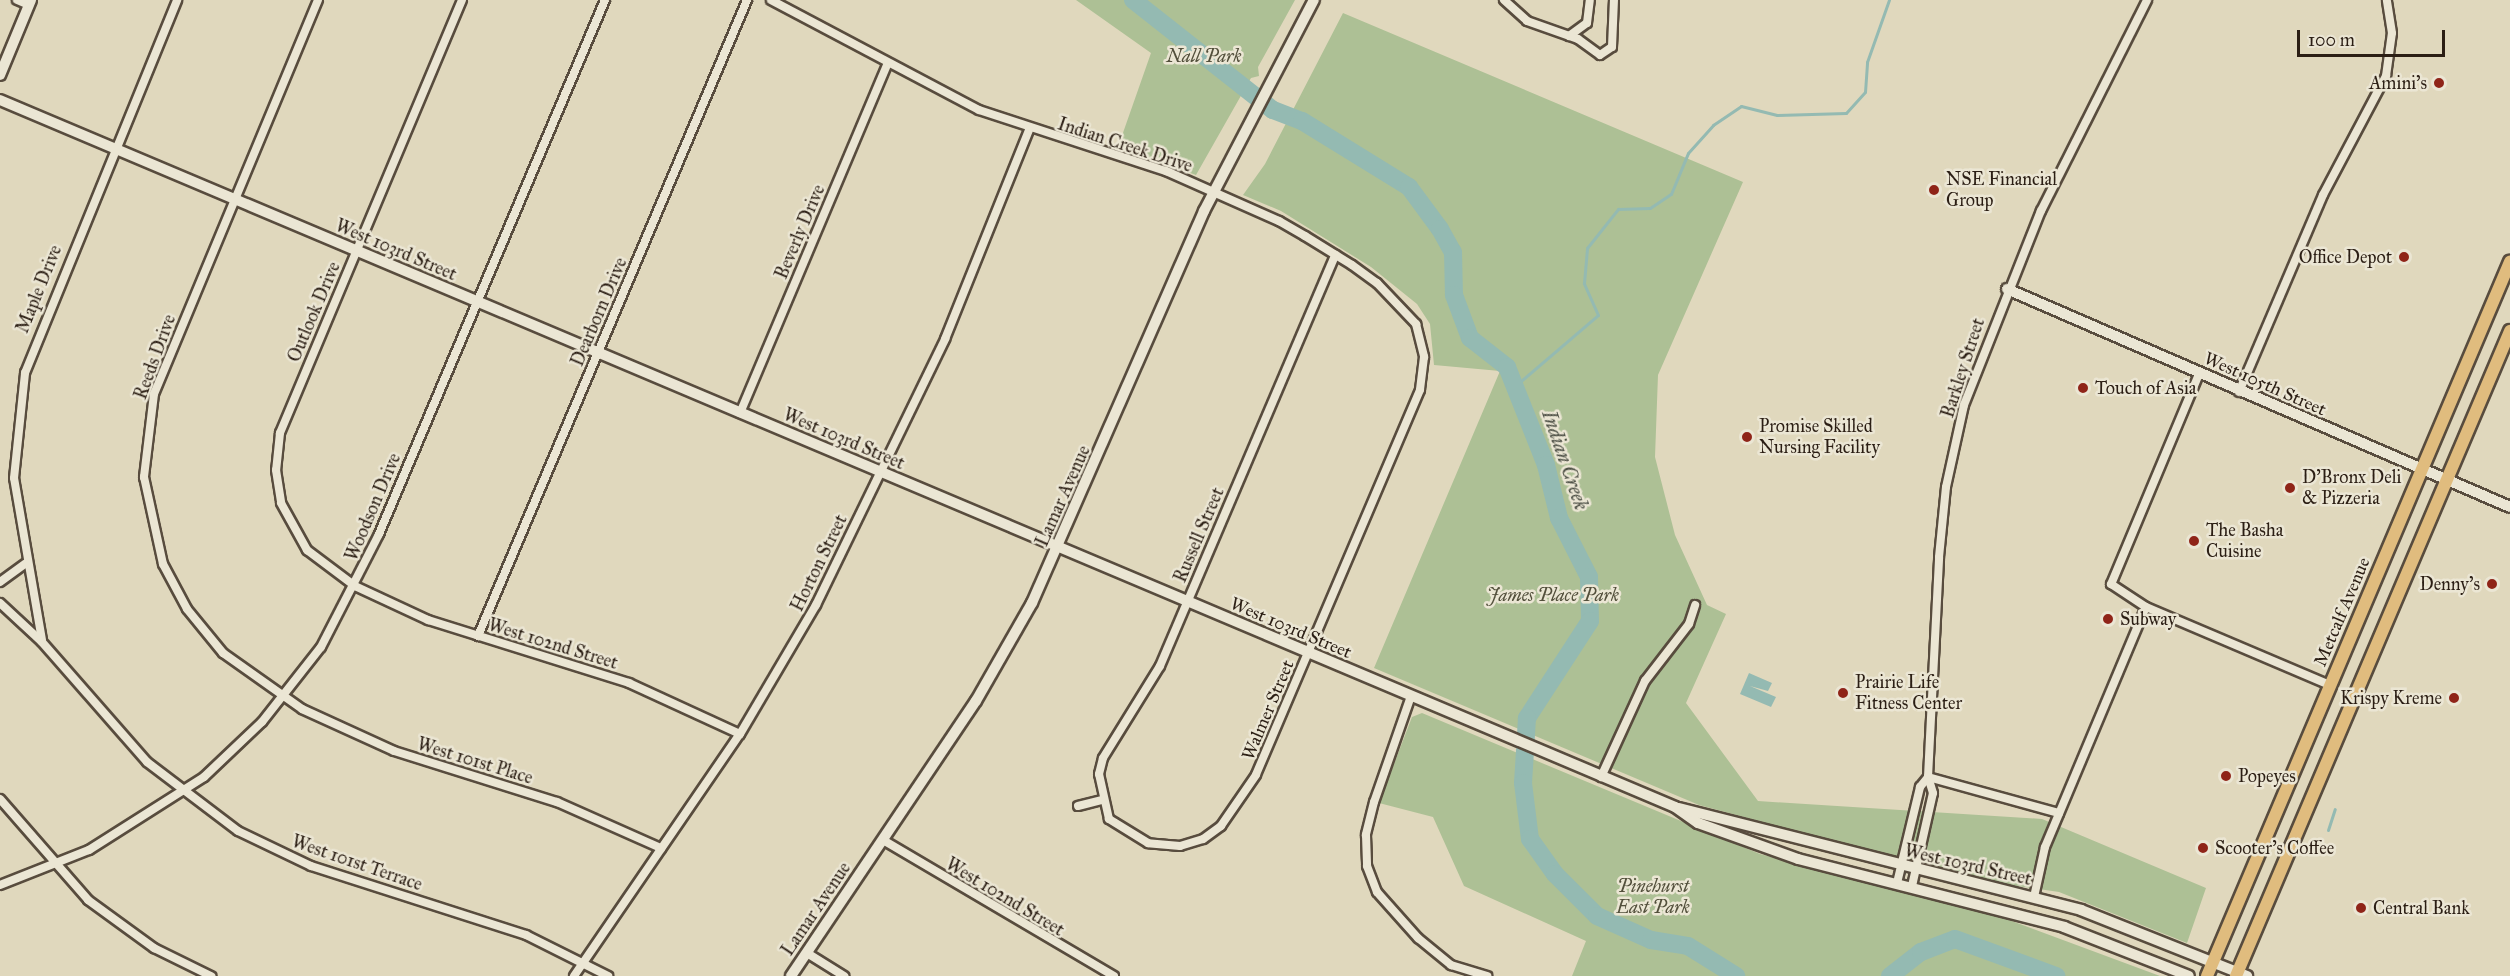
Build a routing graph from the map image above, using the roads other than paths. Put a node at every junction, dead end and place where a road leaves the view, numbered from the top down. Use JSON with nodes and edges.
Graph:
{"nodes":[{"id":1,"x":16,"y":0,"type":"edge"},
{"id":2,"x":177,"y":0,"type":"edge"},
{"id":3,"x":318,"y":0,"type":"edge"},
{"id":4,"x":462,"y":0,"type":"edge"},
{"id":5,"x":605,"y":0,"type":"edge"},
{"id":6,"x":747,"y":0,"type":"edge"},
{"id":7,"x":771,"y":0,"type":"edge"},
{"id":8,"x":1314,"y":0,"type":"edge"},
{"id":9,"x":1504,"y":0,"type":"edge"},
{"id":10,"x":1590,"y":0,"type":"edge"},
{"id":11,"x":1614,"y":0,"type":"edge"},
{"id":12,"x":2147,"y":0,"type":"edge"},
{"id":13,"x":2387,"y":0,"type":"edge"},
{"id":14,"x":30,"y":3,"type":"edge"},
{"id":15,"x":1569,"y":36,"type":"junction"},
{"id":16,"x":888,"y":63,"type":"junction"},
{"id":17,"x":0,"y":75,"type":"edge"},
{"id":18,"x":0,"y":100,"type":"edge"},
{"id":19,"x":1029,"y":130,"type":"junction"},
{"id":20,"x":114,"y":149,"type":"junction"},
{"id":21,"x":1215,"y":190,"type":"junction"},
{"id":22,"x":235,"y":200,"type":"junction"},
{"id":23,"x":356,"y":251,"type":"junction"},
{"id":24,"x":1335,"y":255,"type":"junction"},
{"id":25,"x":2510,"y":262,"type":"edge"},
{"id":26,"x":2007,"y":289,"type":"junction"},
{"id":27,"x":477,"y":302,"type":"junction"},
{"id":28,"x":2510,"y":331,"type":"edge"},
{"id":29,"x":598,"y":353,"type":"junction"},
{"id":30,"x":1424,"y":365,"type":"joint"},
{"id":31,"x":2199,"y":374,"type":"junction"},
{"id":32,"x":2239,"y":392,"type":"junction"},
{"id":33,"x":740,"y":413,"type":"junction"},
{"id":34,"x":2421,"y":470,"type":"junction"},
{"id":35,"x":881,"y":472,"type":"junction"},
{"id":36,"x":2446,"y":481,"type":"junction"},
{"id":37,"x":2510,"y":507,"type":"edge"},
{"id":38,"x":1059,"y":548,"type":"junction"},
{"id":39,"x":25,"y":564,"type":"junction"},
{"id":40,"x":0,"y":582,"type":"edge"},
{"id":41,"x":355,"y":586,"type":"junction"},
{"id":42,"x":1187,"y":602,"type":"junction"},
{"id":43,"x":0,"y":603,"type":"edge"},
{"id":44,"x":1695,"y":605,"type":"dead end"},
{"id":45,"x":2146,"y":608,"type":"junction"},
{"id":46,"x":478,"y":636,"type":"junction"},
{"id":47,"x":42,"y":642,"type":"junction"},
{"id":48,"x":1308,"y":653,"type":"junction"},
{"id":49,"x":2330,"y":685,"type":"junction"},
{"id":50,"x":1411,"y":696,"type":"junction"},
{"id":51,"x":283,"y":698,"type":"junction"},
{"id":52,"x":740,"y":734,"type":"junction"},
{"id":53,"x":1601,"y":777,"type":"junction"},
{"id":54,"x":1928,"y":777,"type":"junction"},
{"id":55,"x":183,"y":792,"type":"junction"},
{"id":56,"x":0,"y":799,"type":"edge"},
{"id":57,"x":1102,"y":800,"type":"junction"},
{"id":58,"x":1078,"y":806,"type":"dead end"},
{"id":59,"x":1675,"y":807,"type":"junction"},
{"id":60,"x":2059,"y":813,"type":"junction"},
{"id":61,"x":883,"y":840,"type":"junction"},
{"id":62,"x":661,"y":848,"type":"junction"},
{"id":63,"x":53,"y":865,"type":"junction"},
{"id":64,"x":1901,"y":867,"type":"junction"},
{"id":65,"x":1915,"y":870,"type":"junction"},
{"id":66,"x":1897,"y":883,"type":"junction"},
{"id":67,"x":0,"y":885,"type":"edge"},
{"id":68,"x":1912,"y":886,"type":"junction"},
{"id":69,"x":2034,"y":897,"type":"junction"},
{"id":70,"x":807,"y":953,"type":"junction"},
{"id":71,"x":583,"y":962,"type":"junction"},
{"id":72,"x":2212,"y":962,"type":"junction"},
{"id":73,"x":2240,"y":975,"type":"edge"},
{"id":74,"x":211,"y":976,"type":"edge"},
{"id":75,"x":574,"y":976,"type":"edge"},
{"id":76,"x":608,"y":976,"type":"edge"},
{"id":77,"x":791,"y":976,"type":"edge"},
{"id":78,"x":844,"y":976,"type":"edge"},
{"id":79,"x":1114,"y":976,"type":"edge"},
{"id":80,"x":1487,"y":976,"type":"edge"},
{"id":81,"x":2189,"y":976,"type":"edge"},
{"id":82,"x":2206,"y":976,"type":"edge"}],
"edges":[{"from":1,"to":14,"type":"street"},
{"from":2,"to":20,"type":"street","name":"Maple Drive"},
{"from":3,"to":22,"type":"street","name":"Reeds Drive"},
{"from":4,"to":23,"type":"street","name":"Outlook Drive"},
{"from":5,"to":27,"type":"street","name":"Woodson Drive"},
{"from":6,"to":29,"type":"street","name":"Dearborn Drive"},
{"from":7,"to":16,"type":"street","name":"Indian Creek Drive"},
{"from":8,"to":21,"type":"main road","name":"Lamar Avenue"},
{"from":9,"to":15,"type":"street"},
{"from":10,"to":15,"type":"street"},
{"from":11,"to":15,"type":"street"},
{"from":12,"to":26,"type":"street","name":"Barkley Street"},
{"from":13,"to":32,"type":"street"},
{"from":14,"to":17,"type":"main road"},
{"from":16,"to":19,"type":"street","name":"Indian Creek Drive"},
{"from":16,"to":33,"type":"street","name":"Beverly Drive"},
{"from":18,"to":20,"type":"main road","name":"West 103rd Street"},
{"from":19,"to":21,"type":"street","name":"Indian Creek Drive"},
{"from":19,"to":35,"type":"street","name":"Horton Street"},
{"from":20,"to":22,"type":"main road","name":"West 103rd Street"},
{"from":20,"to":39,"type":"street","name":"Maple Drive"},
{"from":21,"to":24,"type":"street","name":"Indian Creek Drive"},
{"from":21,"to":38,"type":"main road","name":"Lamar Avenue"},
{"from":22,"to":23,"type":"main road","name":"West 103rd Street"},
{"from":22,"to":51,"type":"street","name":"Reeds Drive"},
{"from":23,"to":27,"type":"main road","name":"West 103rd Street"},
{"from":23,"to":41,"type":"street","name":"Outlook Drive"},
{"from":24,"to":30,"type":"street","name":"Indian Creek Drive"},
{"from":24,"to":42,"type":"street","name":"Russell Street"},
{"from":25,"to":34,"type":"main road","name":"Metcalf Avenue"},
{"from":26,"to":31,"type":"main road","name":"West 105th Street"},
{"from":26,"to":54,"type":"street","name":"Barkley Street"},
{"from":27,"to":29,"type":"main road","name":"West 103rd Street"},
{"from":27,"to":41,"type":"street","name":"Woodson Drive"},
{"from":28,"to":36,"type":"main road"},
{"from":29,"to":33,"type":"main road","name":"West 103rd Street"},
{"from":29,"to":46,"type":"street","name":"Dearborn Drive"},
{"from":30,"to":48,"type":"street","name":"Walmer Street"},
{"from":31,"to":32,"type":"main road","name":"West 105th Street"},
{"from":31,"to":45,"type":"street"},
{"from":32,"to":34,"type":"main road","name":"West 105th Street"},
{"from":33,"to":35,"type":"main road","name":"West 103rd Street"},
{"from":34,"to":36,"type":"main road","name":"West 105th Street"},
{"from":34,"to":49,"type":"main road","name":"Metcalf Avenue"},
{"from":35,"to":38,"type":"main road","name":"West 103rd Street"},
{"from":35,"to":52,"type":"street","name":"Horton Street"},
{"from":36,"to":37,"type":"main road","name":"West 105th Street"},
{"from":36,"to":73,"type":"main road"},
{"from":38,"to":42,"type":"main road","name":"West 103rd Street"},
{"from":38,"to":61,"type":"main road","name":"Lamar Avenue"},
{"from":39,"to":40,"type":"street"},
{"from":39,"to":47,"type":"street","name":"Maple Drive"},
{"from":41,"to":46,"type":"street","name":"West 102nd Street"},
{"from":41,"to":51,"type":"street","name":"Woodson Drive"},
{"from":42,"to":48,"type":"main road","name":"West 103rd Street"},
{"from":42,"to":57,"type":"street","name":"Russell Street"},
{"from":43,"to":47,"type":"street","name":"West 101st Terrace"},
{"from":44,"to":53,"type":"street"},
{"from":45,"to":49,"type":"street"},
{"from":45,"to":60,"type":"street"},
{"from":46,"to":52,"type":"street","name":"West 102nd Street"},
{"from":47,"to":55,"type":"street","name":"West 101st Terrace"},
{"from":48,"to":50,"type":"main road","name":"West 103rd Street"},
{"from":48,"to":57,"type":"street","name":"Walmer Street"},
{"from":49,"to":72,"type":"main road","name":"Metcalf Avenue"},
{"from":50,"to":53,"type":"main road","name":"West 103rd Street"},
{"from":50,"to":80,"type":"street"},
{"from":51,"to":55,"type":"street","name":"Woodson Drive"},
{"from":51,"to":62,"type":"street","name":"West 101st Place"},
{"from":52,"to":62,"type":"street","name":"Horton Street"},
{"from":53,"to":59,"type":"main road","name":"West 103rd Street"},
{"from":54,"to":60,"type":"street"},
{"from":54,"to":64,"type":"street","name":"Barkley Street"},
{"from":54,"to":65,"type":"street","name":"Barkley Street"},
{"from":55,"to":63,"type":"street","name":"Woodson Drive"},
{"from":55,"to":71,"type":"street","name":"West 101st Terrace"},
{"from":56,"to":63,"type":"street"},
{"from":57,"to":58,"type":"street"},
{"from":59,"to":64,"type":"main road","name":"West 103rd Street"},
{"from":59,"to":66,"type":"main road","name":"West 103rd Street"},
{"from":60,"to":69,"type":"street"},
{"from":61,"to":70,"type":"main road","name":"Lamar Avenue"},
{"from":61,"to":79,"type":"street","name":"West 102nd Street"},
{"from":62,"to":71,"type":"street","name":"Horton Street"},
{"from":63,"to":67,"type":"street","name":"Woodson Drive"},
{"from":63,"to":74,"type":"street"},
{"from":64,"to":65,"type":"main road","name":"West 103rd Street"},
{"from":64,"to":66,"type":"street","name":"Barkley Street"},
{"from":65,"to":68,"type":"street","name":"Barkley Street"},
{"from":65,"to":69,"type":"main road","name":"West 103rd Street"},
{"from":66,"to":68,"type":"main road","name":"West 103rd Street"},
{"from":68,"to":81,"type":"main road","name":"West 103rd Street"},
{"from":69,"to":72,"type":"main road","name":"West 103rd Street"},
{"from":70,"to":77,"type":"main road","name":"Lamar Avenue"},
{"from":70,"to":78,"type":"street"},
{"from":71,"to":75,"type":"street","name":"Horton Street"},
{"from":71,"to":76,"type":"street","name":"West 101st Terrace"},
{"from":72,"to":73,"type":"main road","name":"West 103rd Street"},
{"from":72,"to":82,"type":"main road","name":"Metcalf Avenue"}]}
